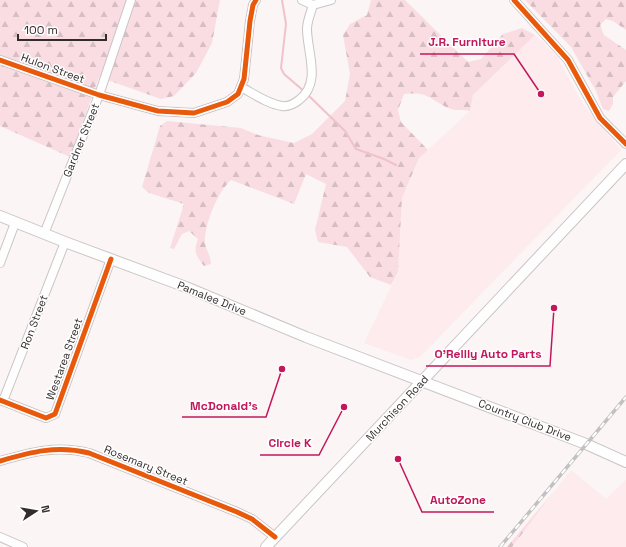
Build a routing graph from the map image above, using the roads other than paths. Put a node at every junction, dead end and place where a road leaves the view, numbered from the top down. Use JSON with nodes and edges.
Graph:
{"nodes":[{"id":1,"x":131,"y":0,"type":"edge"},
{"id":2,"x":256,"y":0,"type":"edge"},
{"id":3,"x":302,"y":0,"type":"edge"},
{"id":4,"x":331,"y":0,"type":"edge"},
{"id":5,"x":514,"y":0,"type":"edge"},
{"id":6,"x":313,"y":5,"type":"junction"},
{"id":7,"x":0,"y":60,"type":"edge"},
{"id":8,"x":241,"y":87,"type":"junction"},
{"id":9,"x":99,"y":95,"type":"junction"},
{"id":10,"x":626,"y":144,"type":"edge"},
{"id":11,"x":626,"y":164,"type":"edge"},
{"id":12,"x":0,"y":216,"type":"edge"},
{"id":13,"x":15,"y":223,"type":"junction"},
{"id":14,"x":44,"y":234,"type":"junction"},
{"id":15,"x":65,"y":242,"type":"junction"},
{"id":16,"x":111,"y":259,"type":"junction"},
{"id":17,"x":0,"y":263,"type":"edge"},
{"id":18,"x":423,"y":381,"type":"junction"},
{"id":19,"x":2,"y":400,"type":"edge"},
{"id":20,"x":0,"y":460,"type":"edge"},
{"id":21,"x":626,"y":462,"type":"edge"},
{"id":22,"x":0,"y":537,"type":"edge"},
{"id":23,"x":275,"y":537,"type":"junction"},
{"id":24,"x":24,"y":547,"type":"edge"},
{"id":25,"x":266,"y":547,"type":"edge"}],
"edges":[{"from":1,"to":9,"type":"street","name":"Gardner Street"},
{"from":2,"to":8,"type":"street"},
{"from":3,"to":6,"type":"street"},
{"from":4,"to":6,"type":"street"},
{"from":5,"to":10,"type":"street"},
{"from":6,"to":8,"type":"street"},
{"from":7,"to":9,"type":"street","name":"Hulon Street"},
{"from":8,"to":9,"type":"street","name":"Hulon Street"},
{"from":9,"to":14,"type":"street","name":"Gardner Street"},
{"from":11,"to":18,"type":"main road","name":"Murchison Road"},
{"from":12,"to":13,"type":"main road","name":"Pamalee Drive"},
{"from":13,"to":14,"type":"main road","name":"Pamalee Drive"},
{"from":13,"to":17,"type":"street"},
{"from":14,"to":15,"type":"main road","name":"Pamalee Drive"},
{"from":15,"to":16,"type":"main road","name":"Pamalee Drive"},
{"from":15,"to":19,"type":"street","name":"Ron Street"},
{"from":16,"to":18,"type":"main road","name":"Pamalee Drive"},
{"from":16,"to":19,"type":"street","name":"Westarea Street"},
{"from":18,"to":21,"type":"main road","name":"Country Club Drive"},
{"from":18,"to":23,"type":"main road","name":"Murchison Road"},
{"from":20,"to":23,"type":"street","name":"Rosemary Street"},
{"from":22,"to":24,"type":"street"},
{"from":23,"to":25,"type":"main road","name":"Murchison Road"}]}
